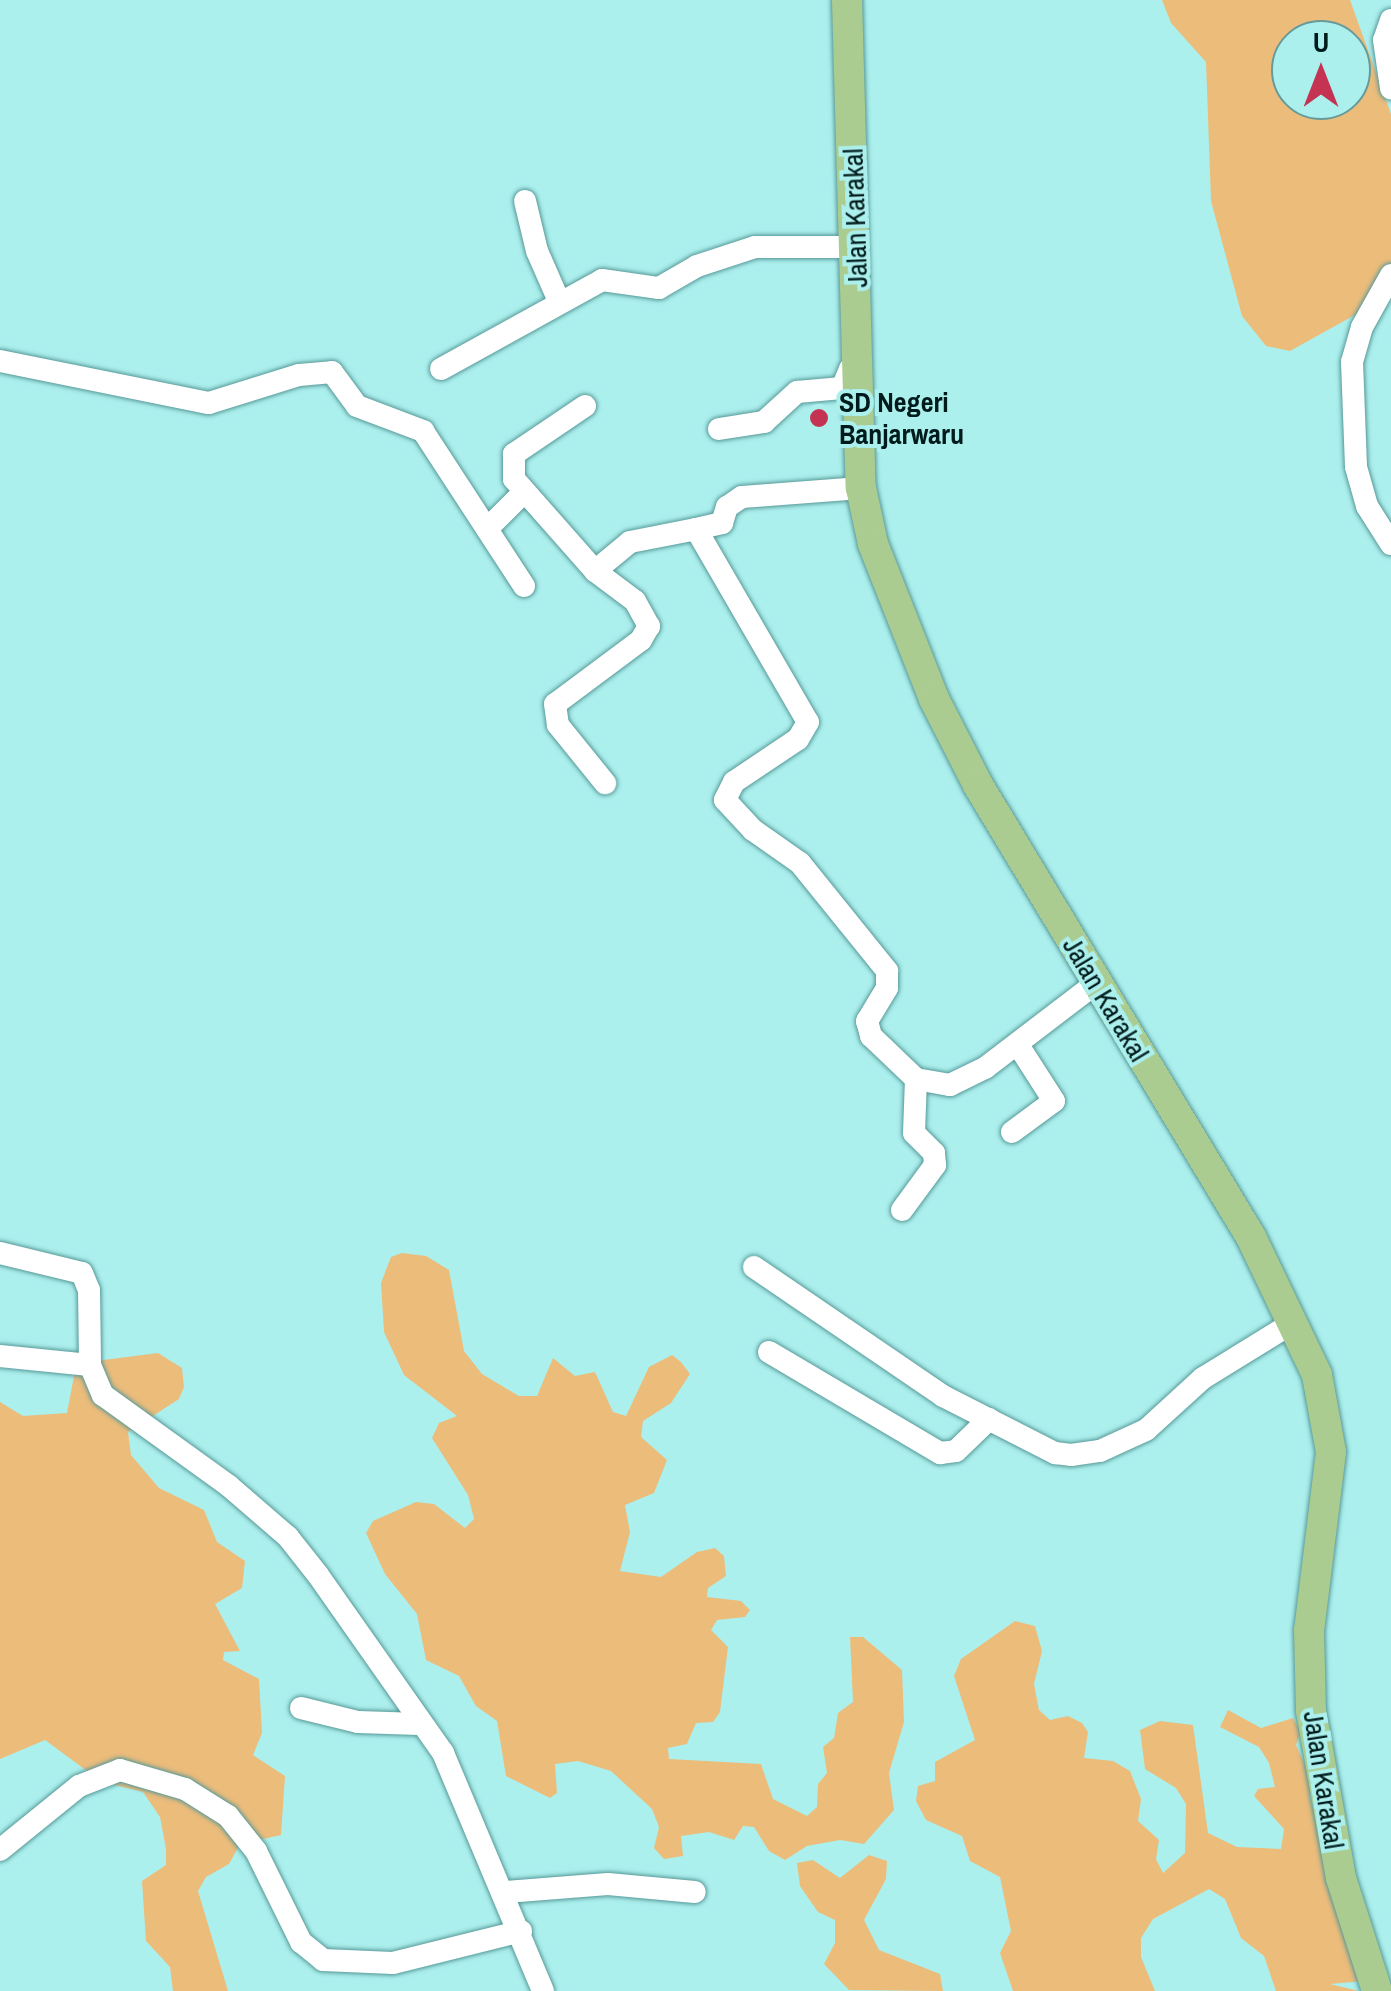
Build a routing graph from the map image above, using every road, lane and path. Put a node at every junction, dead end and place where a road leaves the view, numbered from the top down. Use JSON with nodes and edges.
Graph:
{"nodes":[{"id":1,"x":847,"y":0,"type":"edge"},
{"id":2,"x":1391,"y":20,"type":"edge"},
{"id":3,"x":1391,"y":88,"type":"edge"},
{"id":4,"x":525,"y":201,"type":"dead end"},
{"id":5,"x":856,"y":247,"type":"junction"},
{"id":6,"x":1391,"y":275,"type":"edge"},
{"id":7,"x":559,"y":301,"type":"junction"},
{"id":8,"x":0,"y":361,"type":"edge"},
{"id":9,"x":858,"y":367,"type":"junction"},
{"id":10,"x":441,"y":369,"type":"dead end"},
{"id":11,"x":585,"y":406,"type":"dead end"},
{"id":12,"x":719,"y":428,"type":"dead end"},
{"id":13,"x":861,"y":488,"type":"junction"},
{"id":14,"x":524,"y":492,"type":"junction"},
{"id":15,"x":696,"y":528,"type":"junction"},
{"id":16,"x":488,"y":530,"type":"junction"},
{"id":17,"x":1391,"y":544,"type":"edge"},
{"id":18,"x":595,"y":571,"type":"junction"},
{"id":19,"x":524,"y":586,"type":"dead end"},
{"id":20,"x":605,"y":783,"type":"dead end"},
{"id":21,"x":1096,"y":983,"type":"junction"},
{"id":22,"x":1018,"y":1045,"type":"junction"},
{"id":23,"x":916,"y":1079,"type":"junction"},
{"id":24,"x":1012,"y":1132,"type":"dead end"},
{"id":25,"x":902,"y":1210,"type":"dead end"},
{"id":26,"x":0,"y":1252,"type":"edge"},
{"id":27,"x":754,"y":1267,"type":"dead end"},
{"id":28,"x":1294,"y":1322,"type":"junction"},
{"id":29,"x":769,"y":1352,"type":"dead end"},
{"id":30,"x":0,"y":1356,"type":"edge"},
{"id":31,"x":90,"y":1365,"type":"junction"},
{"id":32,"x":989,"y":1419,"type":"junction"},
{"id":33,"x":301,"y":1708,"type":"dead end"},
{"id":34,"x":419,"y":1724,"type":"junction"},
{"id":35,"x":0,"y":1850,"type":"edge"},
{"id":36,"x":506,"y":1892,"type":"junction"},
{"id":37,"x":695,"y":1892,"type":"dead end"},
{"id":38,"x":521,"y":1931,"type":"junction"},
{"id":39,"x":544,"y":1991,"type":"edge"},
{"id":40,"x":1377,"y":1991,"type":"edge"}],
"edges":[{"from":1,"to":5,"type":"main road","name":"Jalan Karakal"},
{"from":2,"to":3,"type":"street"},
{"from":4,"to":7,"type":"street"},
{"from":5,"to":7,"type":"street"},
{"from":5,"to":9,"type":"main road","name":"Jalan Karakal"},
{"from":6,"to":17,"type":"street"},
{"from":7,"to":10,"type":"street"},
{"from":8,"to":16,"type":"street"},
{"from":9,"to":12,"type":"street"},
{"from":9,"to":13,"type":"main road","name":"Jalan Karakal"},
{"from":11,"to":14,"type":"street"},
{"from":13,"to":15,"type":"street"},
{"from":13,"to":21,"type":"main road","name":"Jalan Karakal"},
{"from":14,"to":16,"type":"street"},
{"from":14,"to":18,"type":"street"},
{"from":15,"to":18,"type":"street"},
{"from":15,"to":23,"type":"street"},
{"from":16,"to":19,"type":"street"},
{"from":18,"to":20,"type":"street"},
{"from":21,"to":22,"type":"street"},
{"from":21,"to":28,"type":"main road","name":"Jalan Karakal"},
{"from":22,"to":23,"type":"street"},
{"from":22,"to":24,"type":"street"},
{"from":23,"to":25,"type":"street"},
{"from":26,"to":31,"type":"street"},
{"from":27,"to":32,"type":"street"},
{"from":28,"to":32,"type":"street"},
{"from":28,"to":40,"type":"main road","name":"Jalan Karakal"},
{"from":29,"to":32,"type":"street"},
{"from":30,"to":31,"type":"street"},
{"from":31,"to":34,"type":"street"},
{"from":33,"to":34,"type":"street"},
{"from":34,"to":36,"type":"street"},
{"from":35,"to":38,"type":"street"},
{"from":36,"to":37,"type":"street"},
{"from":36,"to":38,"type":"street"},
{"from":38,"to":39,"type":"street"}]}
